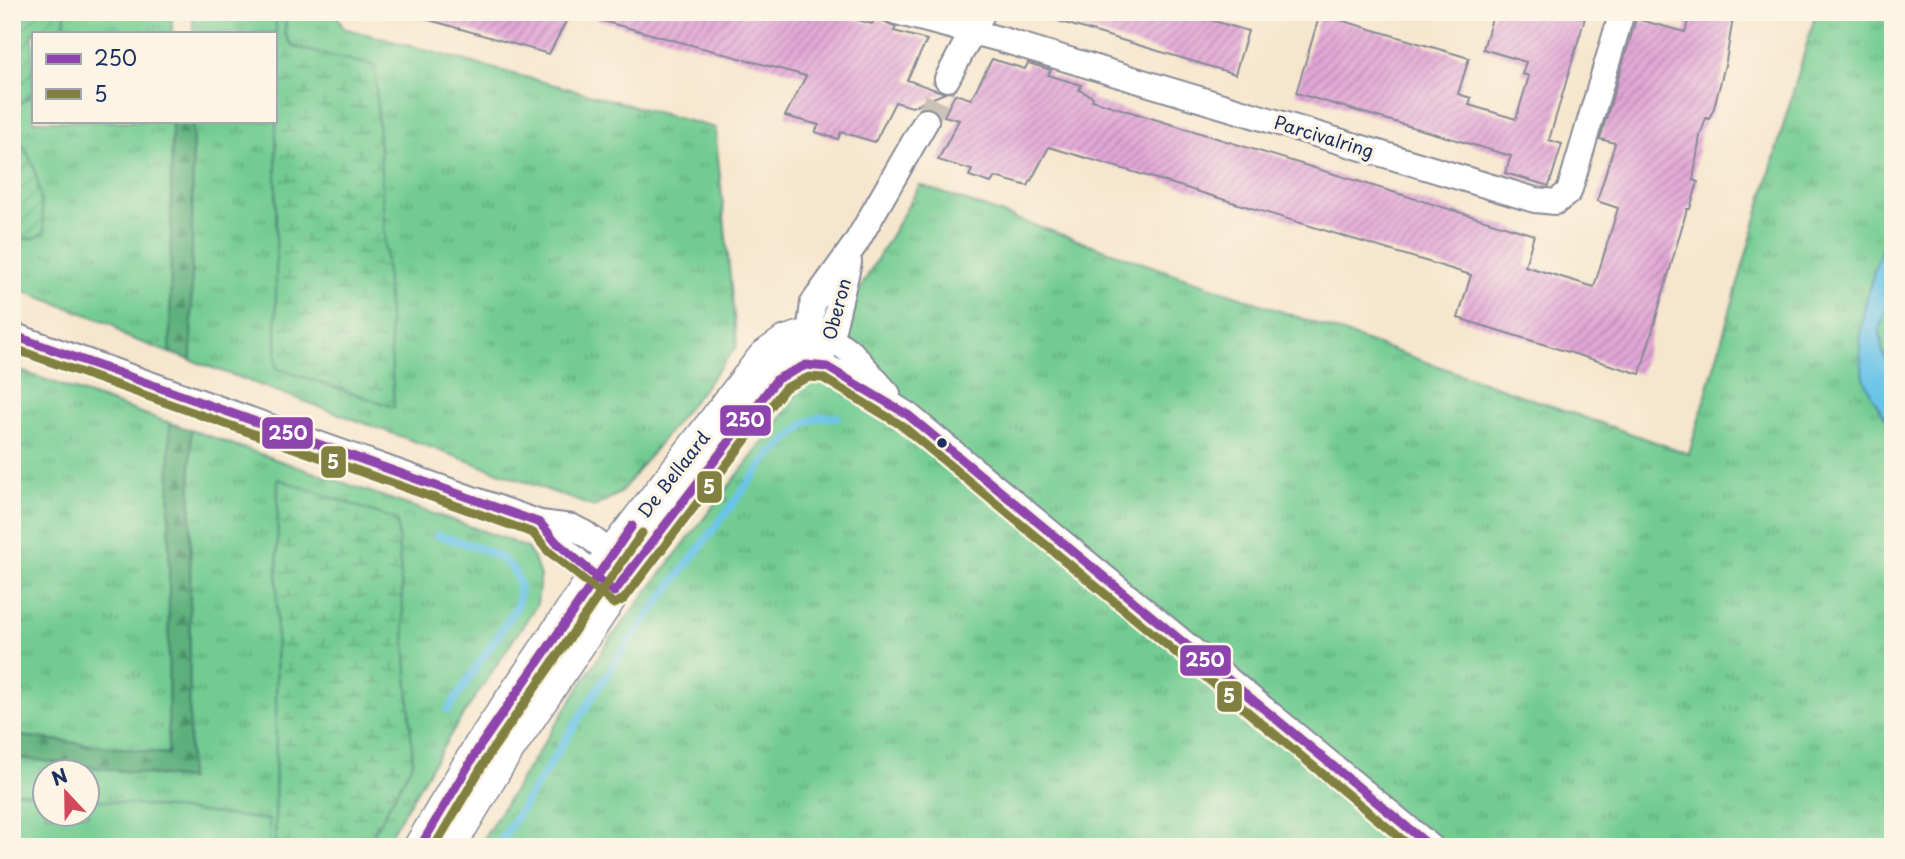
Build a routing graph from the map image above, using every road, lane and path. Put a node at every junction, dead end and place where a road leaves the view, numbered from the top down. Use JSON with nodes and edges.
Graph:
{"nodes":[{"id":1,"x":897,"y":12,"type":"edge"},
{"id":2,"x":1622,"y":12,"type":"edge"},
{"id":3,"x":978,"y":23,"type":"edge"},
{"id":4,"x":947,"y":79,"type":"tunnel mouth"},
{"id":5,"x":926,"y":121,"type":"tunnel mouth"},
{"id":6,"x":12,"y":335,"type":"edge"},
{"id":7,"x":819,"y":346,"type":"junction"},
{"id":8,"x":613,"y":573,"type":"junction"},
{"id":9,"x":420,"y":847,"type":"edge"},
{"id":10,"x":449,"y":847,"type":"edge"},
{"id":11,"x":1431,"y":847,"type":"edge"}],
"edges":[{"from":1,"to":3,"type":"street","name":"Parcivalring"},
{"from":2,"to":3,"type":"street","name":"Parcivalring"},
{"from":3,"to":4,"type":"street"},
{"from":5,"to":7,"type":"street","name":"Oberon"},
{"from":6,"to":8,"type":"street"},
{"from":7,"to":8,"type":"street","name":"De Bellaard"},
{"from":7,"to":11,"type":"street"},
{"from":8,"to":9,"type":"street","name":"De Bellaard"},
{"from":8,"to":10,"type":"street","name":"De Bellaard"}]}
